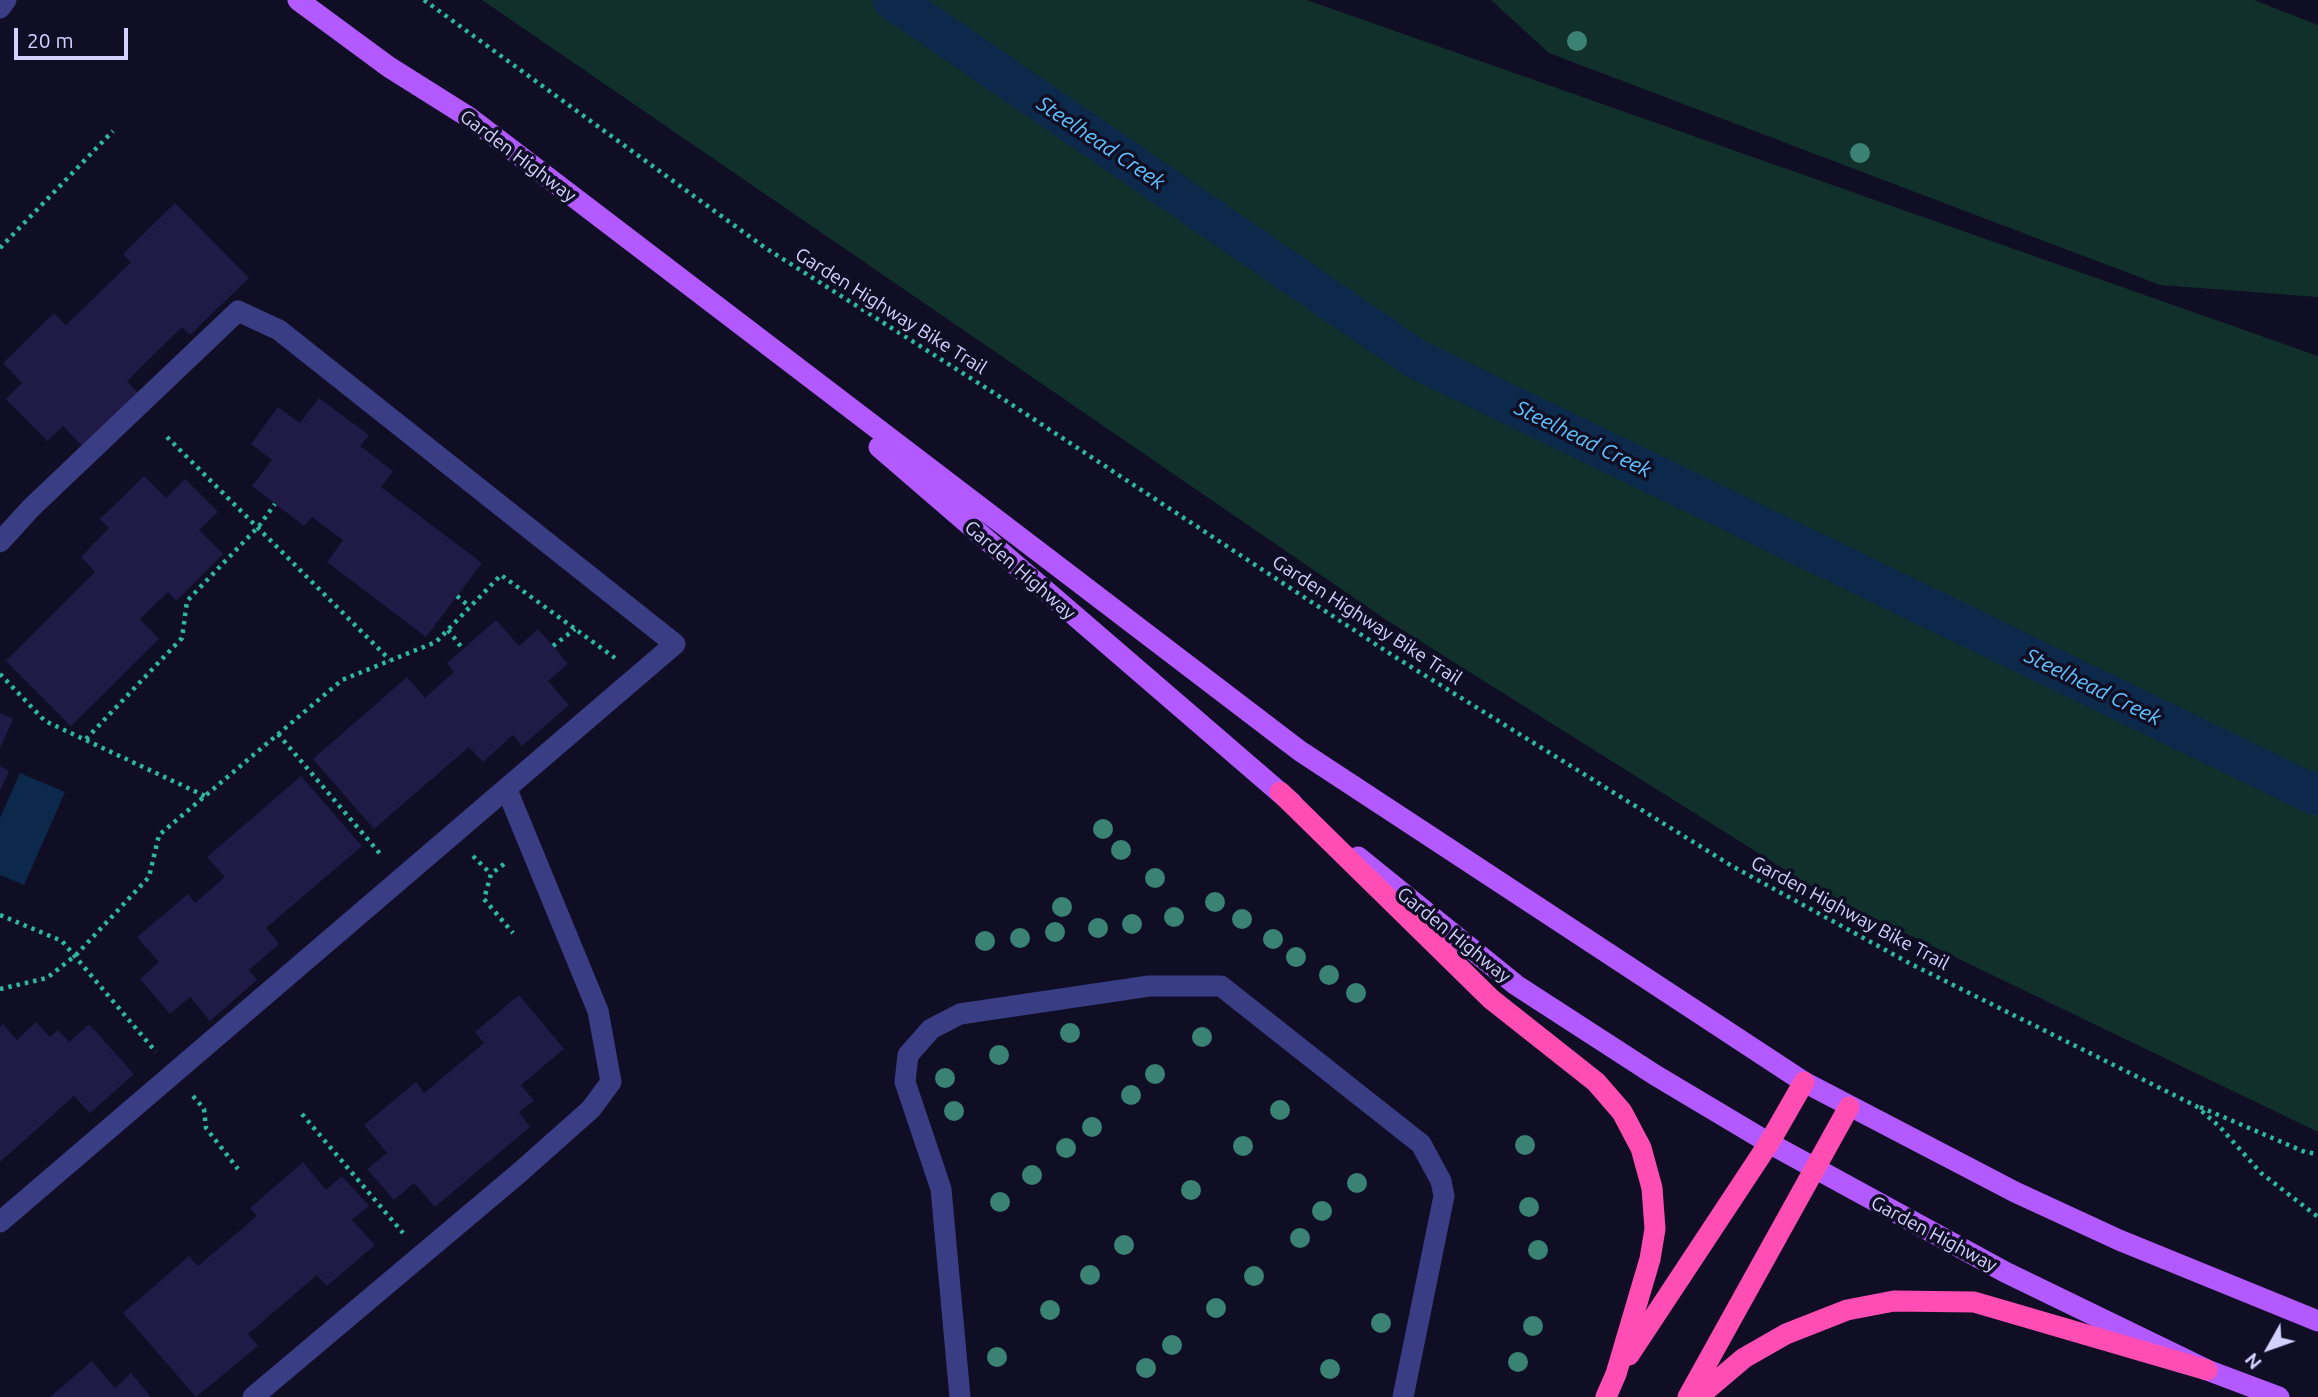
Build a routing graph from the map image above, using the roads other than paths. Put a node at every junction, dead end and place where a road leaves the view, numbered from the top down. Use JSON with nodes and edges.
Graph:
{"nodes":[{"id":1,"x":6,"y":0,"type":"edge"},
{"id":2,"x":298,"y":0,"type":"edge"},
{"id":3,"x":0,"y":8,"type":"edge"},
{"id":4,"x":732,"y":320,"type":"junction"},
{"id":5,"x":0,"y":542,"type":"edge"},
{"id":6,"x":508,"y":790,"type":"junction"},
{"id":7,"x":1280,"y":792,"type":"junction"},
{"id":8,"x":1804,"y":1082,"type":"junction"},
{"id":9,"x":1849,"y":1107,"type":"junction"},
{"id":10,"x":1769,"y":1143,"type":"junction"},
{"id":11,"x":1815,"y":1170,"type":"junction"},
{"id":12,"x":0,"y":1222,"type":"edge"},
{"id":13,"x":2318,"y":1321,"type":"edge"},
{"id":14,"x":2207,"y":1370,"type":"junction"},
{"id":15,"x":1616,"y":1374,"type":"junction"},
{"id":16,"x":253,"y":1397,"type":"edge"},
{"id":17,"x":960,"y":1397,"type":"edge"},
{"id":18,"x":1403,"y":1397,"type":"edge"},
{"id":19,"x":1606,"y":1397,"type":"edge"},
{"id":20,"x":1688,"y":1397,"type":"edge"},
{"id":21,"x":1698,"y":1397,"type":"edge"},
{"id":22,"x":2279,"y":1397,"type":"edge"}],
"edges":[{"from":1,"to":3,"type":"street"},
{"from":2,"to":4,"type":"main road","name":"Garden Highway"},
{"from":4,"to":7,"type":"main road","name":"Garden Highway"},
{"from":4,"to":8,"type":"main road","name":"Garden Highway"},
{"from":5,"to":6,"type":"street"},
{"from":6,"to":12,"type":"street"},
{"from":6,"to":16,"type":"street"},
{"from":7,"to":10,"type":"main road","name":"Garden Highway"},
{"from":7,"to":15,"type":"highway"},
{"from":8,"to":9,"type":"main road","name":"Garden Highway"},
{"from":8,"to":10,"type":"highway"},
{"from":9,"to":11,"type":"highway"},
{"from":9,"to":13,"type":"main road","name":"Garden Highway"},
{"from":10,"to":11,"type":"main road","name":"Garden Highway"},
{"from":10,"to":15,"type":"highway"},
{"from":11,"to":14,"type":"main road","name":"Garden Highway"},
{"from":11,"to":20,"type":"highway"},
{"from":14,"to":21,"type":"highway"},
{"from":14,"to":22,"type":"main road","name":"Garden Highway"},
{"from":15,"to":19,"type":"highway"},
{"from":17,"to":18,"type":"street"}]}
